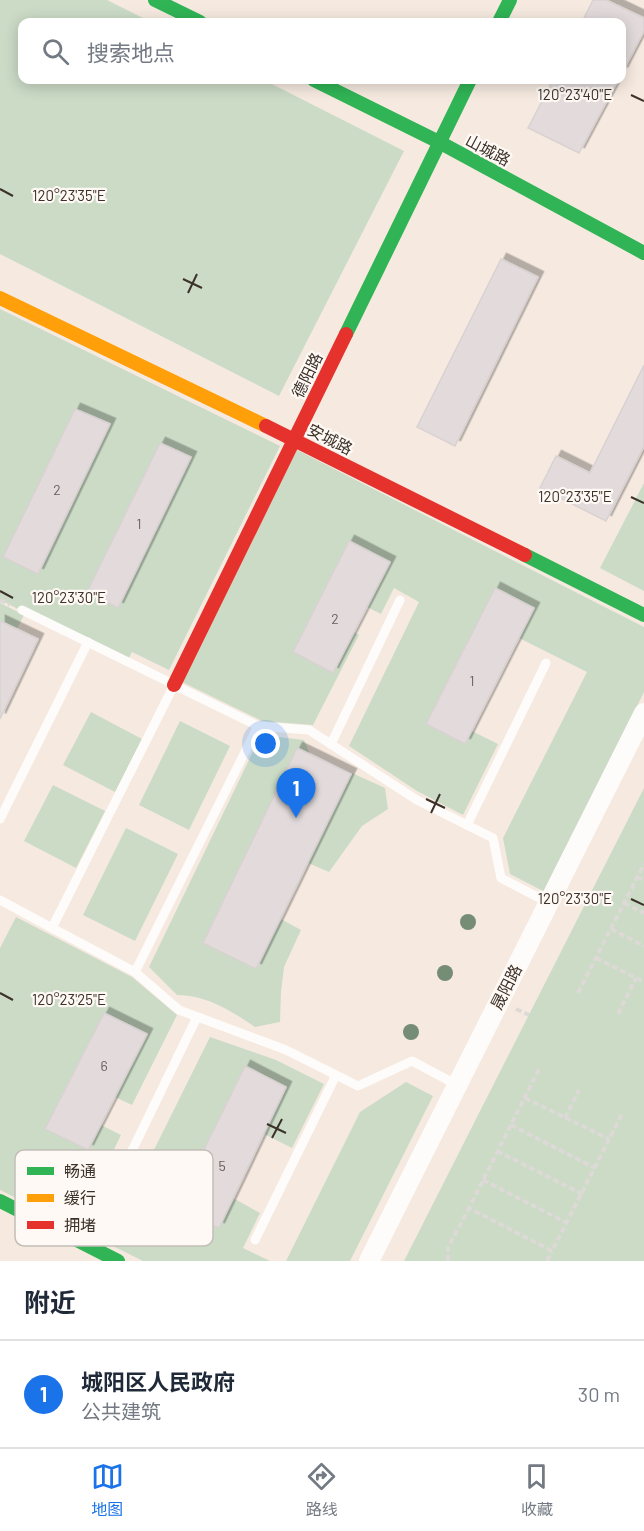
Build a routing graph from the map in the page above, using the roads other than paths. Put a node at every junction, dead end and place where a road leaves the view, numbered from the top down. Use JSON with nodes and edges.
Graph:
{"nodes":[{"id":1,"x":155,"y":0,"type":"edge"},
{"id":2,"x":510,"y":0,"type":"edge"},
{"id":3,"x":192,"y":18,"type":"edge"},
{"id":4,"x":501,"y":18,"type":"edge"},
{"id":5,"x":322,"y":84,"type":"edge"},
{"id":6,"x":468,"y":84,"type":"edge"},
{"id":7,"x":439,"y":142,"type":"junction"},
{"id":8,"x":644,"y":253,"type":"edge"},
{"id":9,"x":0,"y":298,"type":"edge"},
{"id":10,"x":294,"y":440,"type":"junction"},
{"id":11,"x":400,"y":600,"type":"dead end"},
{"id":12,"x":22,"y":610,"type":"dead end"},
{"id":13,"x":644,"y":615,"type":"edge"},
{"id":14,"x":88,"y":642,"type":"junction"},
{"id":15,"x":546,"y":663,"type":"dead end"},
{"id":16,"x":174,"y":685,"type":"junction"},
{"id":17,"x":644,"y":713,"type":"edge"},
{"id":18,"x":258,"y":726,"type":"junction"},
{"id":19,"x":331,"y":744,"type":"junction"},
{"id":20,"x":0,"y":819,"type":"edge"},
{"id":21,"x":467,"y":825,"type":"junction"},
{"id":22,"x":0,"y":900,"type":"edge"},
{"id":23,"x":549,"y":903,"type":"junction"},
{"id":24,"x":52,"y":928,"type":"junction"},
{"id":25,"x":135,"y":972,"type":"junction"},
{"id":26,"x":197,"y":1017,"type":"junction"},
{"id":27,"x":336,"y":1075,"type":"junction"},
{"id":28,"x":458,"y":1085,"type":"junction"},
{"id":29,"x":132,"y":1150,"type":"edge"},
{"id":30,"x":0,"y":1201,"type":"edge"},
{"id":31,"x":15,"y":1209,"type":"edge"},
{"id":32,"x":255,"y":1240,"type":"dead end"},
{"id":33,"x":88,"y":1246,"type":"edge"},
{"id":34,"x":118,"y":1261,"type":"edge"},
{"id":35,"x":369,"y":1261,"type":"edge"}],
"edges":[{"from":1,"to":3,"type":"street"},
{"from":2,"to":4,"type":"street"},
{"from":5,"to":7,"type":"street","name":"山城路"},
{"from":6,"to":7,"type":"street","name":"德阳路"},
{"from":7,"to":8,"type":"street","name":"山城路"},
{"from":7,"to":10,"type":"street","name":"德阳路"},
{"from":9,"to":10,"type":"street","name":"安城路"},
{"from":10,"to":13,"type":"street","name":"安城路"},
{"from":10,"to":16,"type":"street","name":"德阳路"},
{"from":11,"to":19,"type":"lane"},
{"from":12,"to":14,"type":"lane"},
{"from":14,"to":16,"type":"lane"},
{"from":14,"to":20,"type":"lane"},
{"from":15,"to":21,"type":"lane"},
{"from":16,"to":18,"type":"lane"},
{"from":16,"to":24,"type":"lane"},
{"from":17,"to":23,"type":"street","name":"晟阳路"},
{"from":18,"to":19,"type":"lane"},
{"from":18,"to":25,"type":"lane"},
{"from":19,"to":21,"type":"lane"},
{"from":21,"to":23,"type":"lane"},
{"from":22,"to":24,"type":"lane"},
{"from":23,"to":28,"type":"street","name":"晟阳路"},
{"from":24,"to":25,"type":"lane"},
{"from":25,"to":26,"type":"lane"},
{"from":26,"to":27,"type":"lane"},
{"from":26,"to":29,"type":"lane"},
{"from":27,"to":28,"type":"lane"},
{"from":27,"to":32,"type":"lane"},
{"from":28,"to":35,"type":"street","name":"晟阳路"},
{"from":30,"to":31,"type":"street"},
{"from":33,"to":34,"type":"street"}]}
